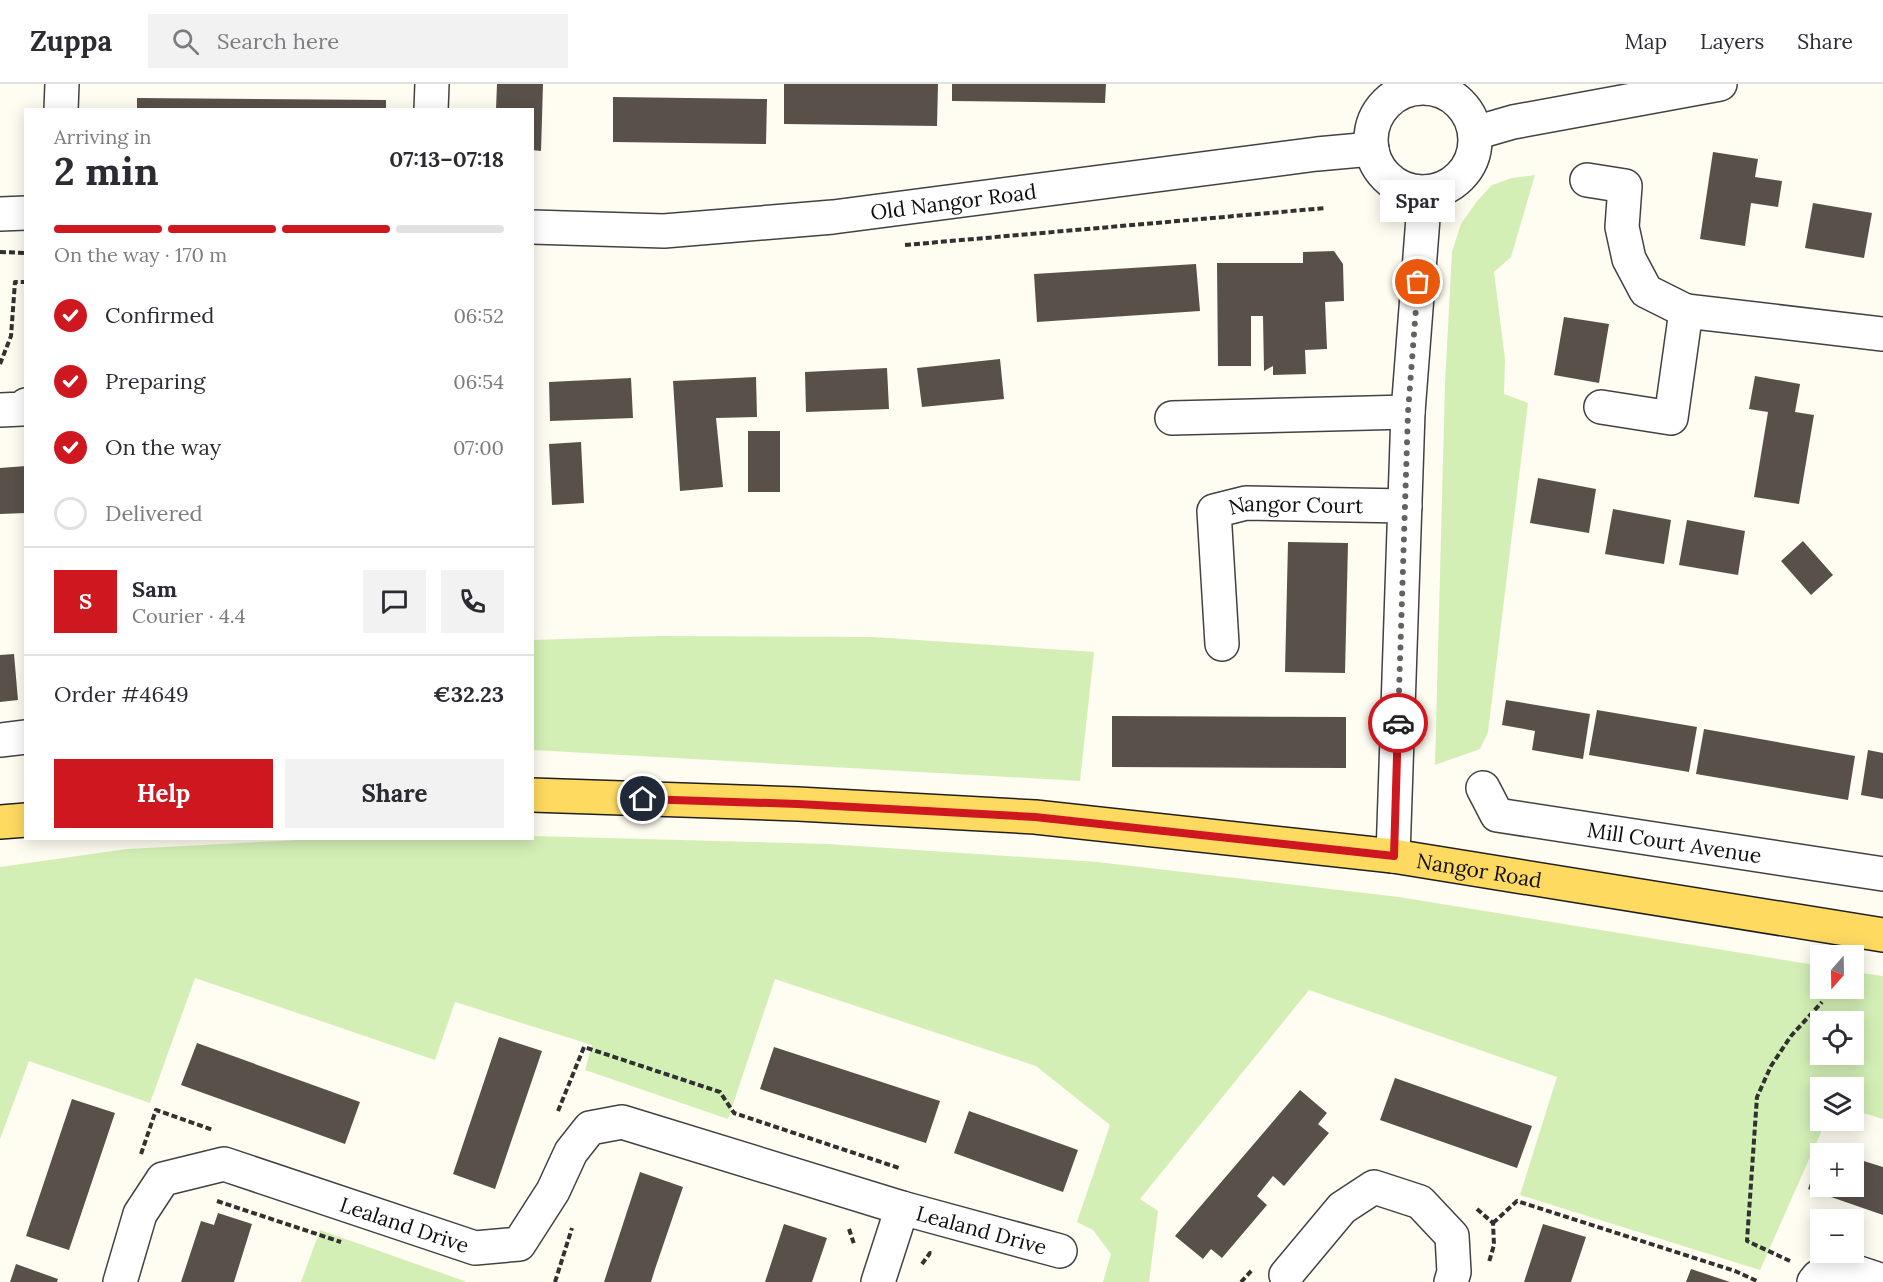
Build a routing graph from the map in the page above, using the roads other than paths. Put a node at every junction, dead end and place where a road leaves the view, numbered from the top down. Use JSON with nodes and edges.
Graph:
{"nodes":[{"id":1,"x":62,"y":84,"type":"edge"},
{"id":2,"x":432,"y":84,"type":"edge"},
{"id":3,"x":1720,"y":84,"type":"edge"},
{"id":4,"x":1421,"y":86,"type":"edge"},
{"id":5,"x":61,"y":108,"type":"edge"},
{"id":6,"x":431,"y":108,"type":"edge"},
{"id":7,"x":1475,"y":133,"type":"junction"},
{"id":8,"x":1372,"y":149,"type":"junction"},
{"id":9,"x":1587,"y":180,"type":"dead end"},
{"id":10,"x":1425,"y":192,"type":"junction"},
{"id":11,"x":0,"y":213,"type":"edge"},
{"id":12,"x":24,"y":213,"type":"edge"},
{"id":13,"x":534,"y":227,"type":"edge"},
{"id":14,"x":1686,"y":311,"type":"junction"},
{"id":15,"x":1883,"y":334,"type":"edge"},
{"id":16,"x":1601,"y":407,"type":"dead end"},
{"id":17,"x":24,"y":408,"type":"edge"},
{"id":18,"x":0,"y":411,"type":"edge"},
{"id":19,"x":1408,"y":412,"type":"junction"},
{"id":20,"x":1172,"y":418,"type":"dead end"},
{"id":21,"x":1405,"y":506,"type":"junction"},
{"id":22,"x":1222,"y":644,"type":"dead end"},
{"id":23,"x":24,"y":737,"type":"edge"},
{"id":24,"x":0,"y":740,"type":"edge"},
{"id":25,"x":1483,"y":788,"type":"dead end"},
{"id":26,"x":534,"y":795,"type":"edge"},
{"id":27,"x":24,"y":820,"type":"edge"},
{"id":28,"x":0,"y":822,"type":"edge"},
{"id":29,"x":1394,"y":856,"type":"junction"},
{"id":30,"x":1883,"y":874,"type":"edge"},
{"id":31,"x":1883,"y":935,"type":"edge"},
{"id":32,"x":902,"y":1208,"type":"junction"},
{"id":33,"x":1060,"y":1251,"type":"dead end"},
{"id":34,"x":1805,"y":1273,"type":"edge"},
{"id":35,"x":1286,"y":1275,"type":"dead end"},
{"id":36,"x":1883,"y":1281,"type":"edge"},
{"id":37,"x":120,"y":1282,"type":"edge"},
{"id":38,"x":878,"y":1282,"type":"edge"},
{"id":39,"x":1451,"y":1282,"type":"edge"}],
"edges":[{"from":1,"to":5,"type":"street"},
{"from":2,"to":6,"type":"street"},
{"from":3,"to":7,"type":"street"},
{"from":4,"to":7,"type":"street"},
{"from":4,"to":8,"type":"street"},
{"from":7,"to":10,"type":"street"},
{"from":8,"to":10,"type":"street"},
{"from":8,"to":13,"type":"street","name":"Old Nangor Road"},
{"from":9,"to":14,"type":"street"},
{"from":10,"to":19,"type":"street"},
{"from":11,"to":12,"type":"street"},
{"from":14,"to":15,"type":"street"},
{"from":14,"to":16,"type":"street"},
{"from":17,"to":18,"type":"street"},
{"from":19,"to":20,"type":"street"},
{"from":19,"to":21,"type":"street"},
{"from":21,"to":22,"type":"street","name":"Nangor Court"},
{"from":21,"to":29,"type":"street"},
{"from":23,"to":24,"type":"street"},
{"from":25,"to":30,"type":"street","name":"Mill Court Avenue"},
{"from":26,"to":29,"type":"main road","name":"Nangor Road"},
{"from":27,"to":28,"type":"main road"},
{"from":29,"to":31,"type":"main road","name":"Nangor Road"},
{"from":32,"to":33,"type":"street","name":"Lealand Drive"},
{"from":32,"to":37,"type":"street","name":"Lealand Drive"},
{"from":32,"to":38,"type":"street","name":"Lealand Drive"},
{"from":34,"to":36,"type":"street"},
{"from":35,"to":39,"type":"street"}]}
